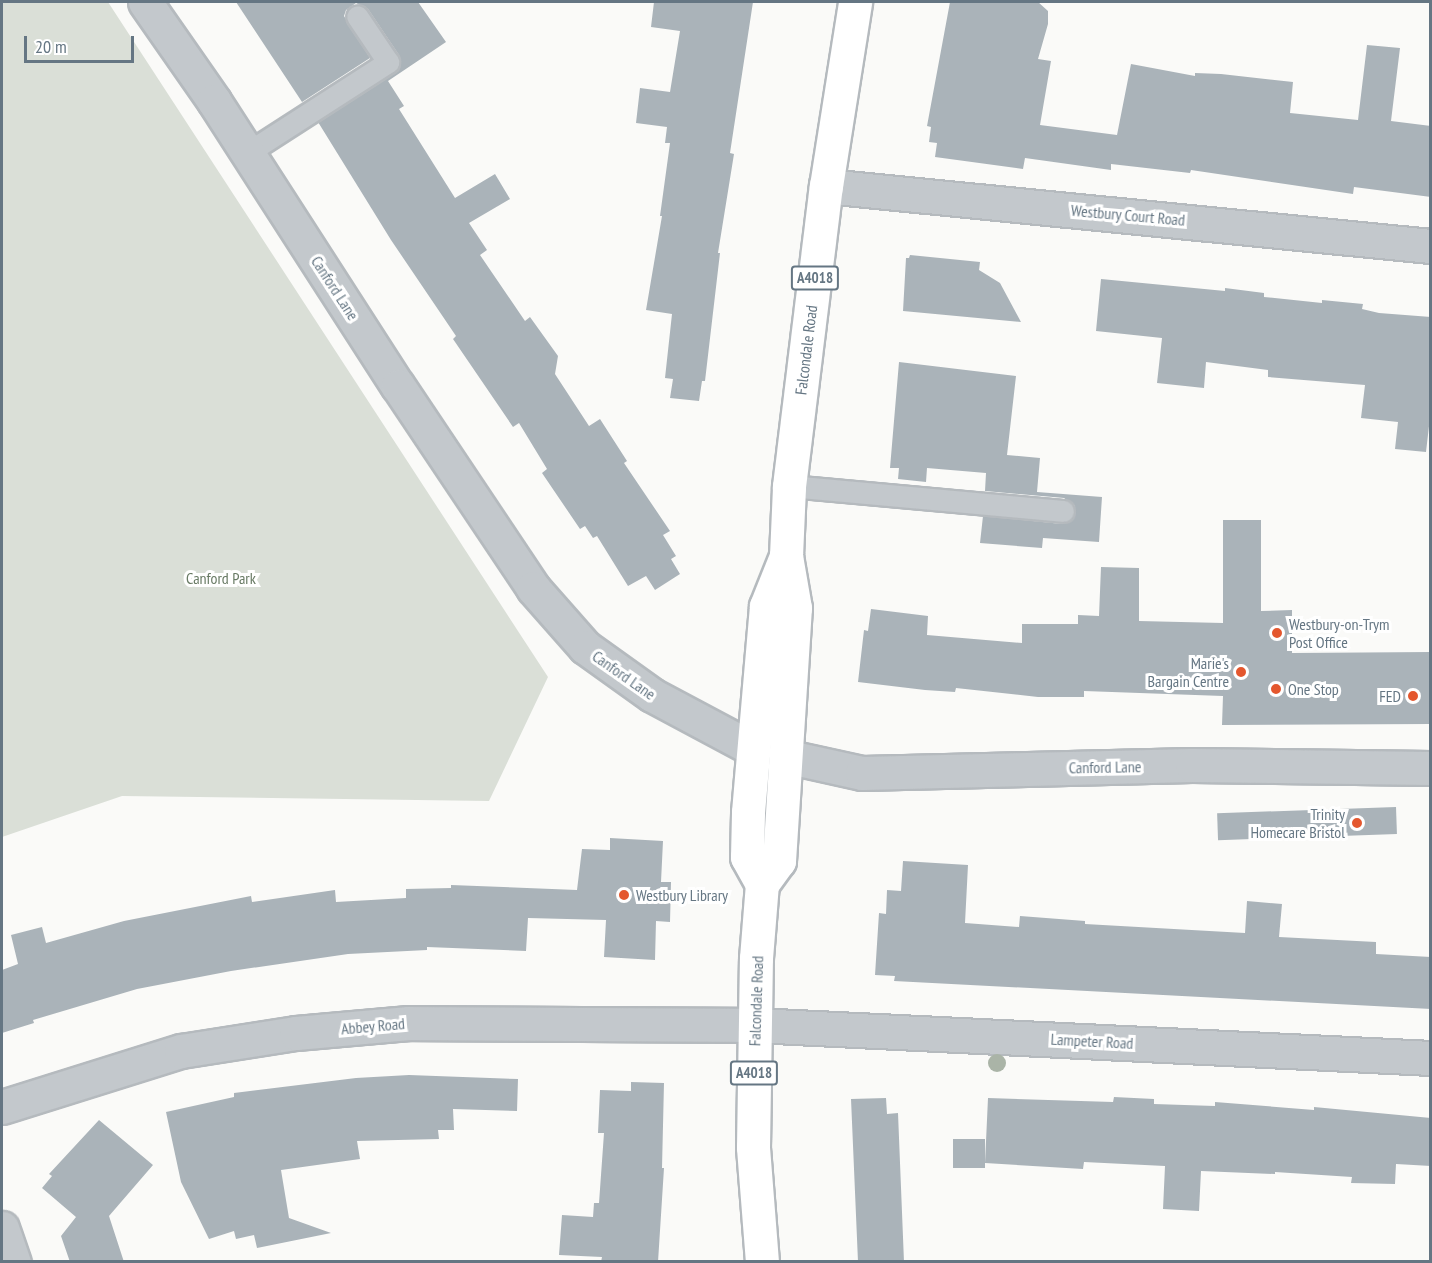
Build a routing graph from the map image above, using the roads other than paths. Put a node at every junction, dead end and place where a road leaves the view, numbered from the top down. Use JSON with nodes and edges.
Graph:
{"nodes":[{"id":1,"x":146,"y":2,"type":"edge"},
{"id":2,"x":855,"y":2,"type":"edge"},
{"id":3,"x":357,"y":16,"type":"dead end"},
{"id":4,"x":247,"y":153,"type":"junction"},
{"id":5,"x":826,"y":186,"type":"junction"},
{"id":6,"x":1431,"y":246,"type":"edge"},
{"id":7,"x":789,"y":486,"type":"junction"},
{"id":8,"x":1063,"y":511,"type":"dead end"},
{"id":9,"x":786,"y":556,"type":"junction"},
{"id":10,"x":753,"y":749,"type":"junction"},
{"id":11,"x":786,"y":756,"type":"junction"},
{"id":12,"x":1431,"y":768,"type":"edge"},
{"id":13,"x":762,"y":884,"type":"junction"},
{"id":14,"x":754,"y":1024,"type":"junction"},
{"id":15,"x":1431,"y":1058,"type":"edge"},
{"id":16,"x":2,"y":1107,"type":"edge"},
{"id":17,"x":2,"y":1228,"type":"edge"},
{"id":18,"x":14,"y":1262,"type":"edge"},
{"id":19,"x":762,"y":1262,"type":"edge"}],
"edges":[{"from":1,"to":4,"type":"street","name":"Canford Lane"},
{"from":2,"to":5,"type":"main road","name":"Falcondale Road","number":"A4018"},
{"from":3,"to":4,"type":"lane"},
{"from":4,"to":10,"type":"street","name":"Canford Lane"},
{"from":5,"to":6,"type":"street","name":"Westbury Court Road"},
{"from":5,"to":7,"type":"main road","name":"Falcondale Road","number":"A4018"},
{"from":7,"to":8,"type":"lane"},
{"from":7,"to":9,"type":"main road","name":"Falcondale Road","number":"A4018"},
{"from":9,"to":10,"type":"main road","name":"Falcondale Road","number":"A4018"},
{"from":9,"to":11,"type":"main road","name":"Falcondale Road","number":"A4018"},
{"from":10,"to":11,"type":"street","name":"Canford Lane"},
{"from":10,"to":13,"type":"main road","name":"Falcondale Road","number":"A4018"},
{"from":11,"to":12,"type":"street","name":"Canford Lane"},
{"from":11,"to":13,"type":"main road","name":"Falcondale Road","number":"A4018"},
{"from":13,"to":14,"type":"main road","name":"Falcondale Road","number":"A4018"},
{"from":14,"to":15,"type":"street","name":"Lampeter Road"},
{"from":14,"to":16,"type":"street","name":"Abbey Road"},
{"from":14,"to":19,"type":"main road","name":"Falcondale Road","number":"A4018"},
{"from":17,"to":18,"type":"street"}]}
